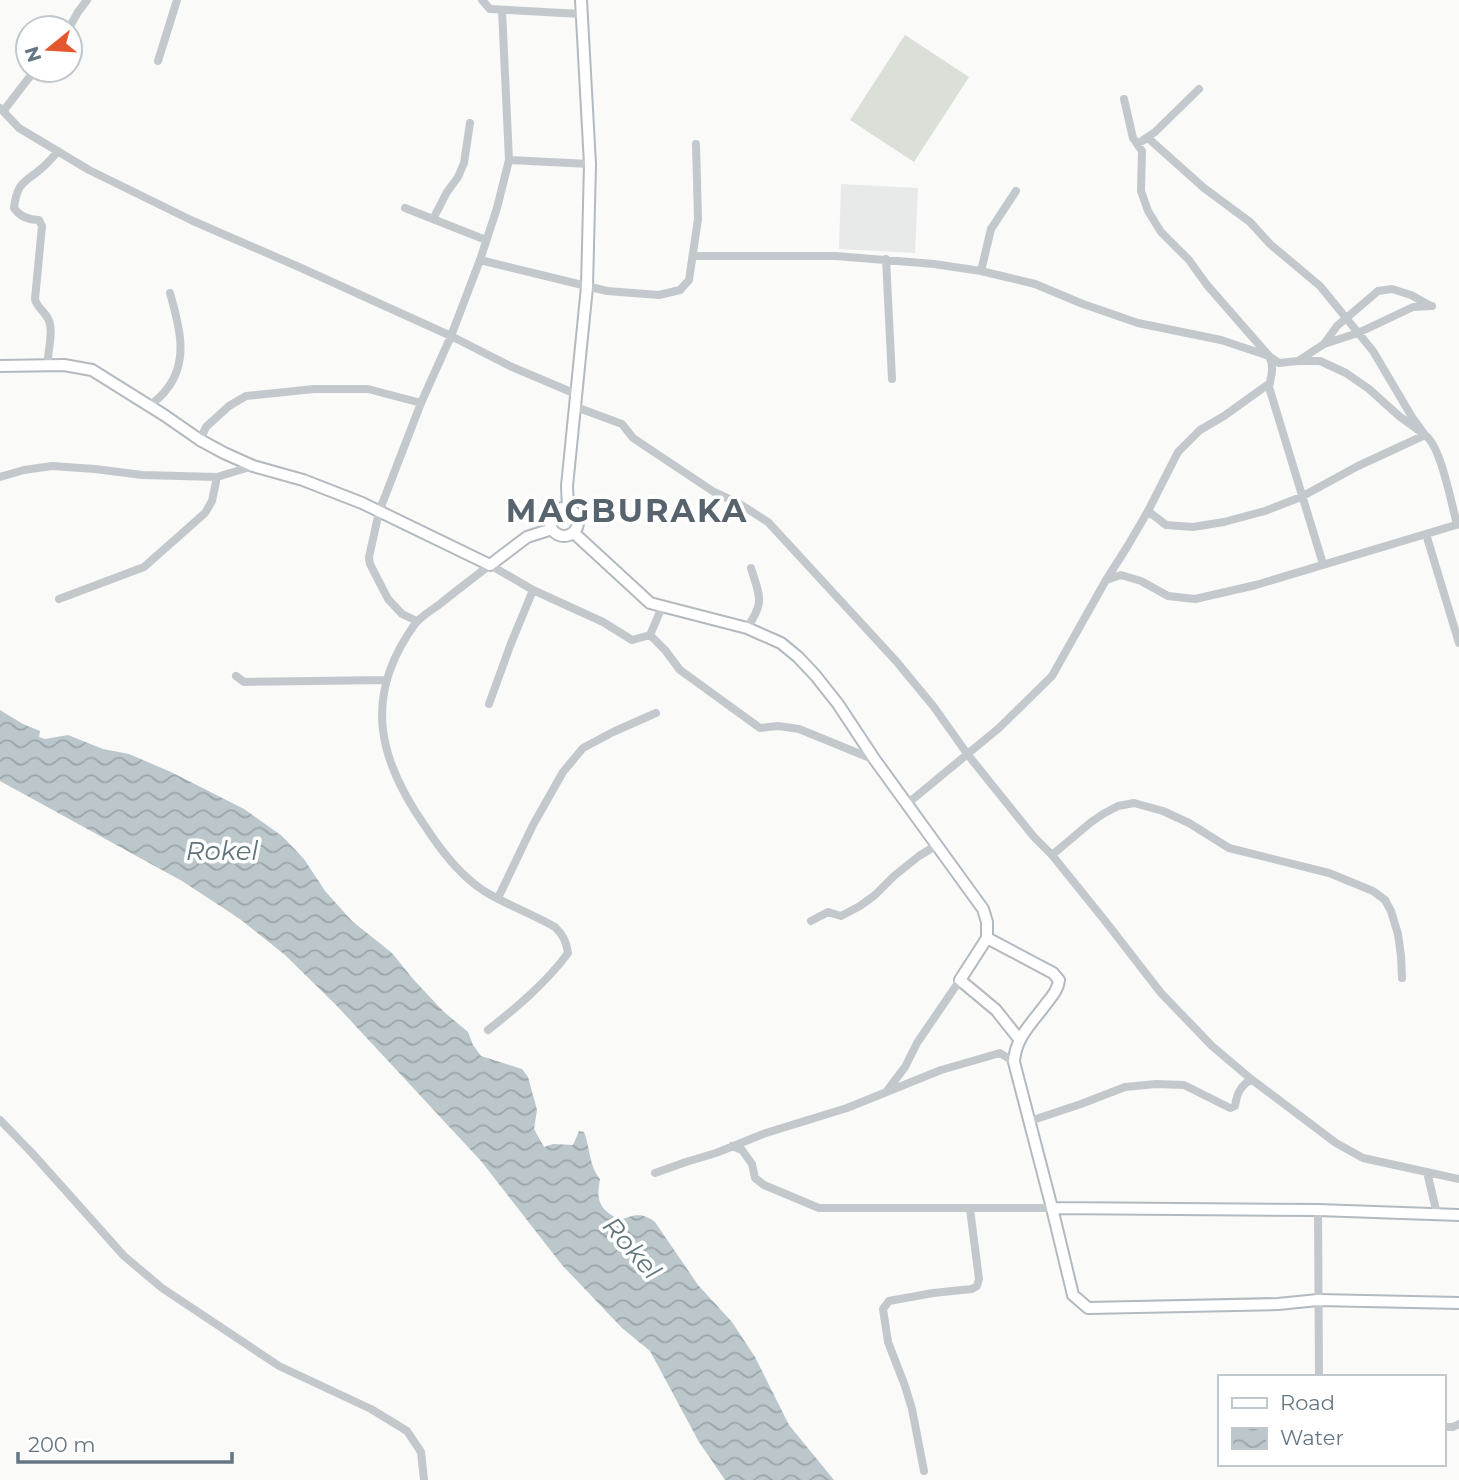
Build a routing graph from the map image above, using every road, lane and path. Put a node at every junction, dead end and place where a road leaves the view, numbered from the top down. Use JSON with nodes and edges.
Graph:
{"nodes":[{"id":1,"x":177,"y":0,"type":"edge"},
{"id":2,"x":482,"y":0,"type":"edge"},
{"id":3,"x":581,"y":0,"type":"edge"},
{"id":4,"x":502,"y":10,"type":"junction"},
{"id":5,"x":581,"y":14,"type":"junction"},
{"id":6,"x":158,"y":61,"type":"dead end"},
{"id":7,"x":23,"y":84,"type":"edge"},
{"id":8,"x":1199,"y":89,"type":"dead end"},
{"id":9,"x":1124,"y":99,"type":"dead end"},
{"id":10,"x":2,"y":109,"type":"edge"},
{"id":11,"x":470,"y":123,"type":"dead end"},
{"id":12,"x":1138,"y":143,"type":"junction"},
{"id":13,"x":696,"y":144,"type":"dead end"},
{"id":14,"x":58,"y":151,"type":"junction"},
{"id":15,"x":509,"y":160,"type":"junction"},
{"id":16,"x":590,"y":164,"type":"junction"},
{"id":17,"x":1016,"y":191,"type":"dead end"},
{"id":18,"x":405,"y":208,"type":"dead end"},
{"id":19,"x":433,"y":219,"type":"junction"},
{"id":20,"x":486,"y":240,"type":"junction"},
{"id":21,"x":694,"y":256,"type":"junction"},
{"id":22,"x":480,"y":260,"type":"junction"},
{"id":23,"x":886,"y":260,"type":"junction"},
{"id":24,"x":981,"y":271,"type":"junction"},
{"id":25,"x":587,"y":287,"type":"junction"},
{"id":26,"x":170,"y":293,"type":"dead end"},
{"id":27,"x":1346,"y":318,"type":"junction"},
{"id":28,"x":1358,"y":332,"type":"junction"},
{"id":29,"x":451,"y":335,"type":"junction"},
{"id":30,"x":1324,"y":344,"type":"junction"},
{"id":31,"x":1269,"y":356,"type":"junction"},
{"id":32,"x":1298,"y":361,"type":"junction"},
{"id":33,"x":48,"y":365,"type":"junction"},
{"id":34,"x":0,"y":366,"type":"edge"},
{"id":35,"x":892,"y":379,"type":"dead end"},
{"id":36,"x":1270,"y":383,"type":"junction"},
{"id":37,"x":576,"y":394,"type":"junction"},
{"id":38,"x":421,"y":403,"type":"junction"},
{"id":39,"x":150,"y":406,"type":"junction"},
{"id":40,"x":576,"y":407,"type":"junction"},
{"id":41,"x":1425,"y":435,"type":"junction"},
{"id":42,"x":200,"y":440,"type":"junction"},
{"id":43,"x":253,"y":466,"type":"junction"},
{"id":44,"x":0,"y":477,"type":"edge"},
{"id":45,"x":217,"y":477,"type":"junction"},
{"id":46,"x":1301,"y":497,"type":"junction"},
{"id":47,"x":568,"y":508,"type":"junction"},
{"id":48,"x":1148,"y":511,"type":"junction"},
{"id":49,"x":379,"y":512,"type":"junction"},
{"id":50,"x":1458,"y":524,"type":"edge"},
{"id":51,"x":552,"y":529,"type":"junction"},
{"id":52,"x":574,"y":533,"type":"junction"},
{"id":53,"x":1426,"y":534,"type":"junction"},
{"id":54,"x":1323,"y":564,"type":"junction"},
{"id":55,"x":490,"y":565,"type":"junction"},
{"id":56,"x":144,"y":567,"type":"junction"},
{"id":57,"x":751,"y":568,"type":"dead end"},
{"id":58,"x":127,"y":578,"type":"dead end"},
{"id":59,"x":1106,"y":580,"type":"junction"},
{"id":60,"x":533,"y":590,"type":"junction"},
{"id":61,"x":59,"y":599,"type":"dead end"},
{"id":62,"x":662,"y":607,"type":"junction"},
{"id":63,"x":416,"y":621,"type":"junction"},
{"id":64,"x":747,"y":628,"type":"junction"},
{"id":65,"x":650,"y":635,"type":"junction"},
{"id":66,"x":1459,"y":643,"type":"edge"},
{"id":67,"x":236,"y":676,"type":"dead end"},
{"id":68,"x":387,"y":680,"type":"junction"},
{"id":69,"x":489,"y":704,"type":"dead end"},
{"id":70,"x":656,"y":713,"type":"dead end"},
{"id":71,"x":968,"y":755,"type":"junction"},
{"id":72,"x":875,"y":760,"type":"junction"},
{"id":73,"x":907,"y":804,"type":"junction"},
{"id":74,"x":937,"y":845,"type":"junction"},
{"id":75,"x":1052,"y":856,"type":"junction"},
{"id":76,"x":498,"y":898,"type":"junction"},
{"id":77,"x":811,"y":921,"type":"dead end"},
{"id":78,"x":987,"y":937,"type":"junction"},
{"id":79,"x":1402,"y":978,"type":"dead end"},
{"id":80,"x":960,"y":980,"type":"junction"},
{"id":81,"x":488,"y":1030,"type":"dead end"},
{"id":82,"x":1019,"y":1039,"type":"junction"},
{"id":83,"x":1014,"y":1062,"type":"junction"},
{"id":84,"x":1251,"y":1079,"type":"junction"},
{"id":85,"x":887,"y":1092,"type":"junction"},
{"id":86,"x":0,"y":1120,"type":"edge"},
{"id":87,"x":1030,"y":1121,"type":"junction"},
{"id":88,"x":732,"y":1146,"type":"junction"},
{"id":89,"x":1427,"y":1172,"type":"junction"},
{"id":90,"x":655,"y":1173,"type":"dead end"},
{"id":91,"x":1459,"y":1179,"type":"edge"},
{"id":92,"x":1052,"y":1208,"type":"junction"},
{"id":93,"x":970,"y":1209,"type":"junction"},
{"id":94,"x":1318,"y":1210,"type":"junction"},
{"id":95,"x":1437,"y":1214,"type":"junction"},
{"id":96,"x":1459,"y":1215,"type":"edge"},
{"id":97,"x":1318,"y":1300,"type":"junction"},
{"id":98,"x":1459,"y":1303,"type":"edge"},
{"id":99,"x":1319,"y":1375,"type":"edge"},
{"id":100,"x":923,"y":1471,"type":"dead end"},
{"id":101,"x":424,"y":1480,"type":"edge"}],
"edges":[{"from":1,"to":6,"type":"street"},
{"from":2,"to":4,"type":"street"},
{"from":3,"to":5,"type":"street"},
{"from":4,"to":5,"type":"street"},
{"from":4,"to":15,"type":"street"},
{"from":5,"to":16,"type":"street"},
{"from":7,"to":10,"type":"street"},
{"from":8,"to":12,"type":"street"},
{"from":9,"to":12,"type":"street"},
{"from":10,"to":14,"type":"street"},
{"from":11,"to":19,"type":"street"},
{"from":12,"to":27,"type":"street"},
{"from":12,"to":31,"type":"street"},
{"from":13,"to":21,"type":"street"},
{"from":14,"to":29,"type":"street"},
{"from":14,"to":33,"type":"street"},
{"from":15,"to":16,"type":"street"},
{"from":15,"to":20,"type":"street"},
{"from":16,"to":25,"type":"street"},
{"from":17,"to":24,"type":"street"},
{"from":18,"to":19,"type":"street"},
{"from":19,"to":20,"type":"street"},
{"from":20,"to":22,"type":"street"},
{"from":21,"to":23,"type":"street"},
{"from":21,"to":25,"type":"street"},
{"from":22,"to":25,"type":"street"},
{"from":22,"to":29,"type":"street"},
{"from":23,"to":24,"type":"street"},
{"from":23,"to":35,"type":"street"},
{"from":24,"to":31,"type":"street"},
{"from":25,"to":37,"type":"street"},
{"from":26,"to":39,"type":"street"},
{"from":27,"to":28,"type":"street"},
{"from":27,"to":28,"type":"street"},
{"from":27,"to":30,"type":"street"},
{"from":28,"to":30,"type":"street"},
{"from":28,"to":41,"type":"street"},
{"from":29,"to":37,"type":"street"},
{"from":29,"to":38,"type":"street"},
{"from":30,"to":32,"type":"street"},
{"from":31,"to":32,"type":"street"},
{"from":31,"to":36,"type":"street"},
{"from":32,"to":41,"type":"street"},
{"from":33,"to":34,"type":"street"},
{"from":33,"to":39,"type":"street"},
{"from":36,"to":46,"type":"street"},
{"from":36,"to":48,"type":"street"},
{"from":37,"to":40,"type":"street"},
{"from":38,"to":42,"type":"street"},
{"from":38,"to":49,"type":"street"},
{"from":39,"to":42,"type":"street"},
{"from":40,"to":47,"type":"street"},
{"from":40,"to":71,"type":"street"},
{"from":41,"to":46,"type":"street"},
{"from":41,"to":50,"type":"street"},
{"from":42,"to":43,"type":"street"},
{"from":43,"to":45,"type":"street"},
{"from":43,"to":49,"type":"street"},
{"from":44,"to":45,"type":"street"},
{"from":45,"to":56,"type":"street"},
{"from":46,"to":48,"type":"street"},
{"from":46,"to":54,"type":"street"},
{"from":47,"to":51,"type":"street"},
{"from":47,"to":52,"type":"street"},
{"from":48,"to":59,"type":"street"},
{"from":49,"to":55,"type":"street"},
{"from":49,"to":63,"type":"street"},
{"from":50,"to":53,"type":"street"},
{"from":51,"to":52,"type":"street"},
{"from":51,"to":55,"type":"street"},
{"from":52,"to":62,"type":"street"},
{"from":53,"to":54,"type":"street"},
{"from":53,"to":66,"type":"street"},
{"from":54,"to":59,"type":"street"},
{"from":55,"to":60,"type":"street"},
{"from":55,"to":63,"type":"street"},
{"from":56,"to":58,"type":"street"},
{"from":56,"to":61,"type":"street"},
{"from":57,"to":64,"type":"street"},
{"from":59,"to":71,"type":"street"},
{"from":60,"to":65,"type":"street"},
{"from":60,"to":69,"type":"street"},
{"from":62,"to":64,"type":"street"},
{"from":62,"to":65,"type":"street"},
{"from":63,"to":68,"type":"street"},
{"from":64,"to":72,"type":"street"},
{"from":65,"to":72,"type":"street"},
{"from":67,"to":68,"type":"street"},
{"from":68,"to":76,"type":"street"},
{"from":70,"to":76,"type":"street"},
{"from":71,"to":73,"type":"street"},
{"from":71,"to":75,"type":"street"},
{"from":72,"to":73,"type":"street"},
{"from":73,"to":74,"type":"street"},
{"from":74,"to":77,"type":"street"},
{"from":74,"to":78,"type":"street"},
{"from":75,"to":79,"type":"street"},
{"from":75,"to":84,"type":"street"},
{"from":76,"to":81,"type":"street"},
{"from":78,"to":80,"type":"street"},
{"from":78,"to":82,"type":"street"},
{"from":80,"to":82,"type":"street"},
{"from":80,"to":85,"type":"street"},
{"from":82,"to":83,"type":"street"},
{"from":83,"to":85,"type":"street"},
{"from":83,"to":87,"type":"street"},
{"from":84,"to":87,"type":"street"},
{"from":84,"to":89,"type":"street"},
{"from":85,"to":88,"type":"street"},
{"from":86,"to":101,"type":"street"},
{"from":87,"to":92,"type":"street"},
{"from":88,"to":90,"type":"street"},
{"from":88,"to":93,"type":"street"},
{"from":89,"to":91,"type":"street"},
{"from":89,"to":95,"type":"street"},
{"from":92,"to":93,"type":"street"},
{"from":92,"to":94,"type":"street"},
{"from":92,"to":97,"type":"street"},
{"from":93,"to":100,"type":"street"},
{"from":94,"to":95,"type":"street"},
{"from":94,"to":97,"type":"street"},
{"from":95,"to":96,"type":"street"},
{"from":97,"to":98,"type":"street"},
{"from":97,"to":99,"type":"street"}]}
